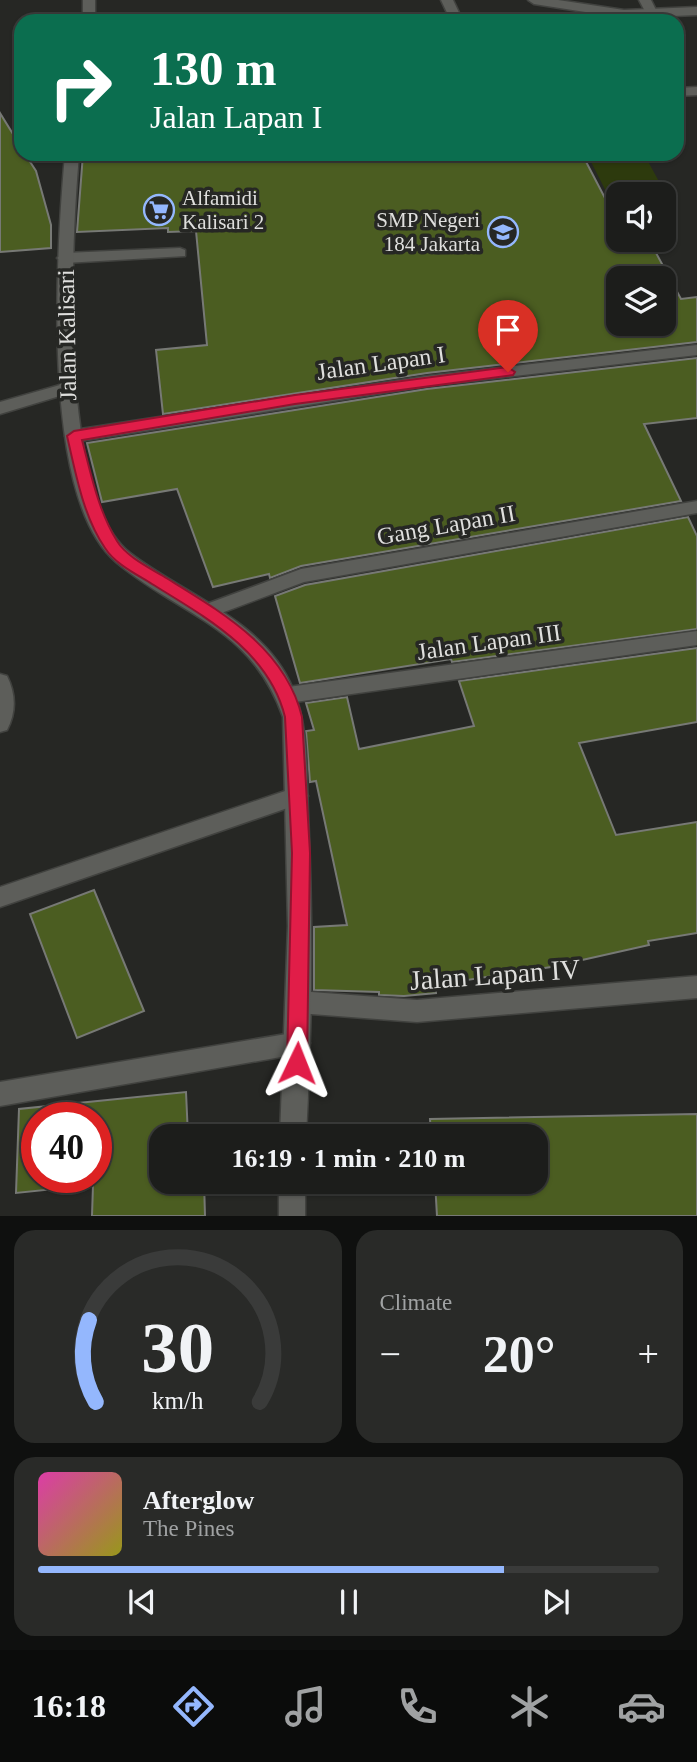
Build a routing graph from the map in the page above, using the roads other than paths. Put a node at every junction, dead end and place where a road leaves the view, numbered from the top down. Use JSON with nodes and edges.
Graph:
{"nodes":[{"id":1,"x":534,"y":0,"type":"edge"},
{"id":2,"x":645,"y":0,"type":"edge"},
{"id":3,"x":697,"y":10,"type":"edge"},
{"id":4,"x":652,"y":14,"type":"junction"},
{"id":5,"x":72,"y":161,"type":"edge"},
{"id":6,"x":180,"y":253,"type":"dead end"},
{"id":7,"x":65,"y":258,"type":"junction"},
{"id":8,"x":697,"y":350,"type":"edge"},
{"id":9,"x":67,"y":388,"type":"junction"},
{"id":10,"x":0,"y":408,"type":"edge"},
{"id":11,"x":74,"y":436,"type":"junction"},
{"id":12,"x":697,"y":508,"type":"edge"},
{"id":13,"x":208,"y":611,"type":"junction"},
{"id":14,"x":697,"y":638,"type":"edge"},
{"id":15,"x":0,"y":682,"type":"edge"},
{"id":16,"x":288,"y":695,"type":"junction"},
{"id":17,"x":0,"y":724,"type":"edge"},
{"id":18,"x":297,"y":796,"type":"junction"},
{"id":19,"x":0,"y":897,"type":"edge"},
{"id":20,"x":697,"y":987,"type":"edge"},
{"id":21,"x":298,"y":1002,"type":"junction"},
{"id":22,"x":298,"y":1043,"type":"junction"},
{"id":23,"x":0,"y":1094,"type":"edge"},
{"id":24,"x":294,"y":1124,"type":"edge"},
{"id":25,"x":292,"y":1194,"type":"edge"},
{"id":26,"x":292,"y":1216,"type":"edge"}],
"edges":[{"from":1,"to":4,"type":"street"},
{"from":2,"to":4,"type":"street"},
{"from":3,"to":4,"type":"street"},
{"from":5,"to":7,"type":"street","name":"Jalan Kalisari"},
{"from":6,"to":7,"type":"street"},
{"from":7,"to":9,"type":"street","name":"Jalan Kalisari"},
{"from":8,"to":11,"type":"street","name":"Jalan Lapan I"},
{"from":9,"to":10,"type":"street"},
{"from":9,"to":11,"type":"street","name":"Jalan Kalisari"},
{"from":11,"to":13,"type":"street","name":"Jalan Kalisari"},
{"from":12,"to":13,"type":"street","name":"Gang Lapan II"},
{"from":13,"to":16,"type":"street","name":"Jalan Kalisari"},
{"from":14,"to":16,"type":"street","name":"Jalan Lapan III"},
{"from":15,"to":17,"type":"street"},
{"from":16,"to":18,"type":"street","name":"Jalan Kalisari"},
{"from":18,"to":19,"type":"street"},
{"from":18,"to":21,"type":"street","name":"Jalan Kalisari"},
{"from":20,"to":21,"type":"street","name":"Jalan Lapan IV"},
{"from":21,"to":22,"type":"street","name":"Jalan Kalisari"},
{"from":22,"to":23,"type":"street"},
{"from":22,"to":24,"type":"street","name":"Jalan Kalisari"},
{"from":25,"to":26,"type":"street"}]}
